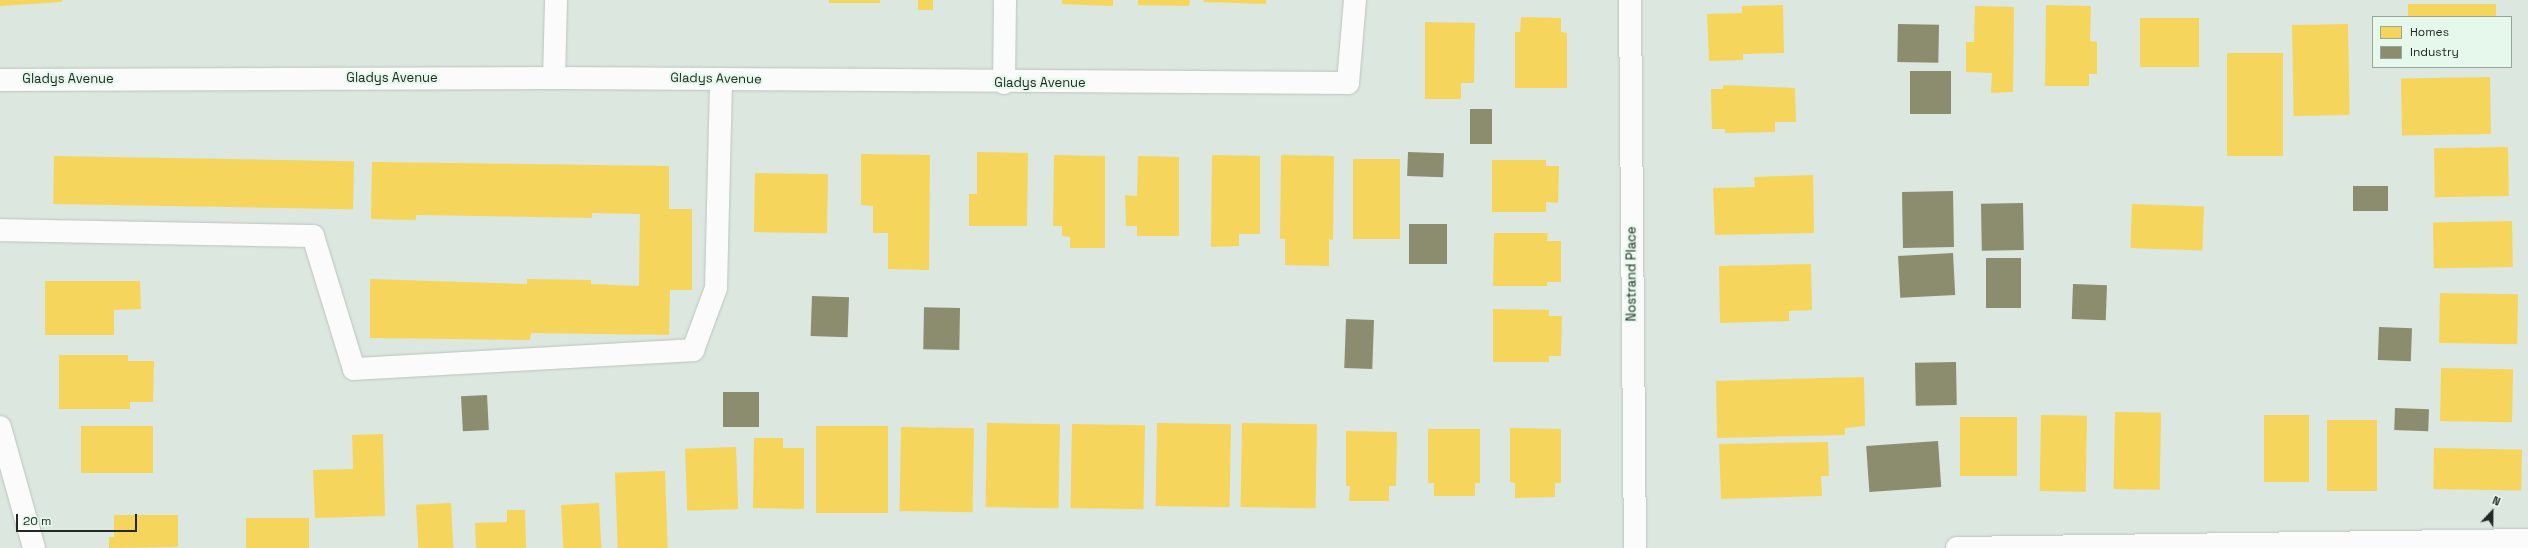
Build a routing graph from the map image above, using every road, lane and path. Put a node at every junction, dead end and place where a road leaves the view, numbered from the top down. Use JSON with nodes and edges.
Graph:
{"nodes":[{"id":1,"x":556,"y":0,"type":"edge"},
{"id":2,"x":1005,"y":0,"type":"edge"},
{"id":3,"x":1355,"y":0,"type":"edge"},
{"id":4,"x":1630,"y":0,"type":"edge"},
{"id":5,"x":554,"y":78,"type":"junction"},
{"id":6,"x":0,"y":80,"type":"edge"},
{"id":7,"x":720,"y":80,"type":"junction"},
{"id":8,"x":1004,"y":83,"type":"junction"},
{"id":9,"x":0,"y":230,"type":"edge"},
{"id":10,"x":0,"y":427,"type":"edge"},
{"id":11,"x":2528,"y":540,"type":"edge"},
{"id":12,"x":34,"y":548,"type":"edge"},
{"id":13,"x":1634,"y":548,"type":"edge"},
{"id":14,"x":1957,"y":548,"type":"edge"}],
"edges":[{"from":1,"to":5,"type":"street"},
{"from":2,"to":8,"type":"street"},
{"from":3,"to":8,"type":"street","name":"Gladys Avenue"},
{"from":4,"to":13,"type":"street","name":"Nostrand Place"},
{"from":5,"to":6,"type":"street","name":"Gladys Avenue"},
{"from":5,"to":7,"type":"street","name":"Gladys Avenue"},
{"from":7,"to":8,"type":"street","name":"Gladys Avenue"},
{"from":7,"to":9,"type":"street"},
{"from":10,"to":12,"type":"street"},
{"from":11,"to":14,"type":"street"}]}
